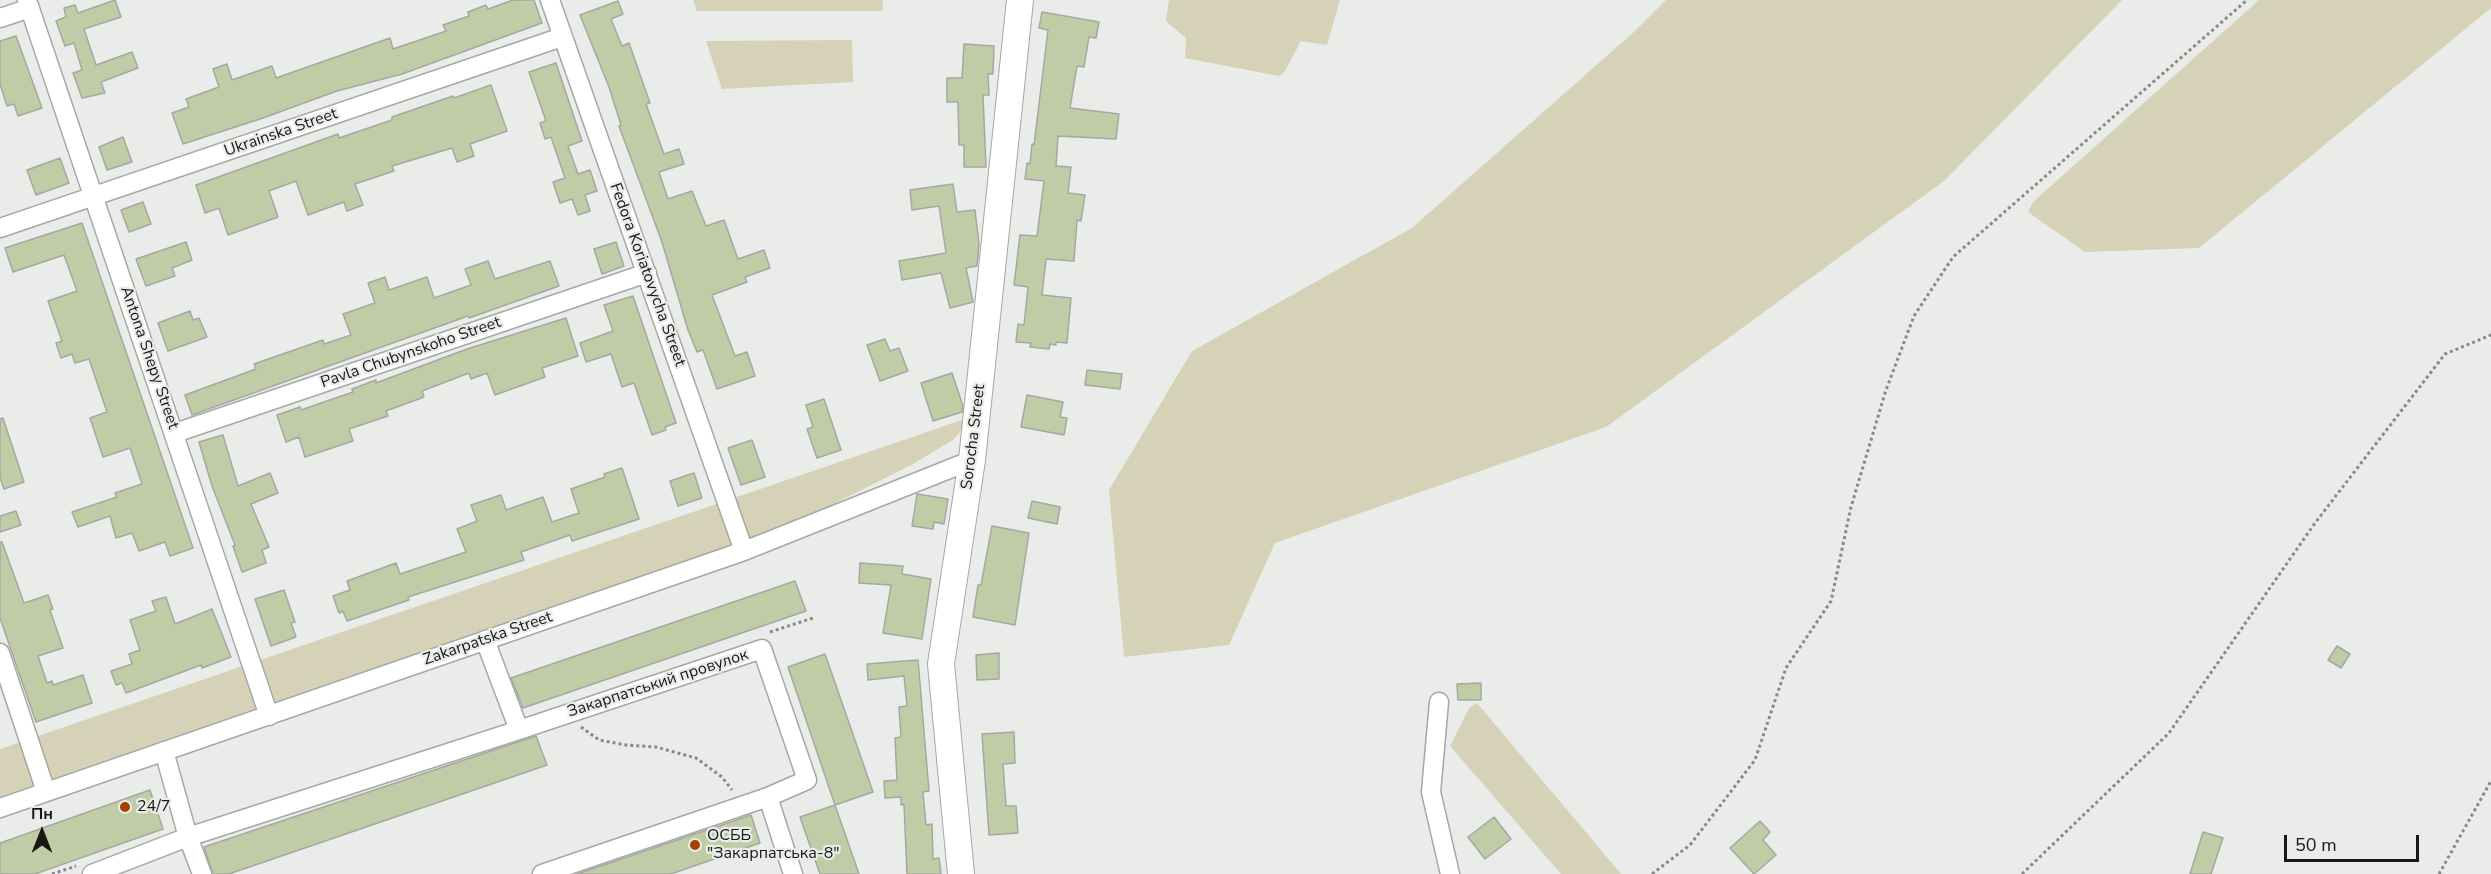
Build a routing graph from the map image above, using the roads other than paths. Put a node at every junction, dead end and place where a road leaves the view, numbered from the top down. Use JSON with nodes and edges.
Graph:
{"nodes":[{"id":1,"x":550,"y":0,"type":"edge"},
{"id":2,"x":1020,"y":0,"type":"edge"},
{"id":3,"x":29,"y":4,"type":"edge"},
{"id":4,"x":0,"y":18,"type":"edge"},
{"id":5,"x":562,"y":38,"type":"junction"},
{"id":6,"x":94,"y":197,"type":"junction"},
{"id":7,"x":0,"y":228,"type":"edge"},
{"id":8,"x":647,"y":273,"type":"junction"},
{"id":9,"x":175,"y":433,"type":"junction"},
{"id":10,"x":972,"y":460,"type":"junction"},
{"id":11,"x":744,"y":551,"type":"junction"},
{"id":12,"x":485,"y":640,"type":"junction"},
{"id":13,"x":0,"y":653,"type":"edge"},
{"id":14,"x":1439,"y":702,"type":"dead end"},
{"id":15,"x":269,"y":716,"type":"junction"},
{"id":16,"x":519,"y":730,"type":"junction"},
{"id":17,"x":164,"y":751,"type":"junction"},
{"id":18,"x":46,"y":792,"type":"junction"},
{"id":19,"x":768,"y":797,"type":"junction"},
{"id":20,"x":0,"y":807,"type":"edge"},
{"id":21,"x":188,"y":837,"type":"junction"},
{"id":22,"x":88,"y":868,"type":"edge"},
{"id":23,"x":202,"y":874,"type":"edge"},
{"id":24,"x":542,"y":874,"type":"edge"},
{"id":25,"x":794,"y":874,"type":"edge"},
{"id":26,"x":961,"y":874,"type":"edge"},
{"id":27,"x":1450,"y":874,"type":"edge"}],
"edges":[{"from":1,"to":5,"type":"street","name":"Fedora Koriatovycha Street"},
{"from":2,"to":10,"type":"main road","name":"Sorocha Street"},
{"from":3,"to":4,"type":"street"},
{"from":3,"to":6,"type":"street","name":"Antona Shepy Street"},
{"from":5,"to":6,"type":"street","name":"Ukrainska Street"},
{"from":5,"to":8,"type":"street","name":"Fedora Koriatovycha Street"},
{"from":6,"to":7,"type":"street","name":"Ukrainska Street"},
{"from":6,"to":9,"type":"street","name":"Antona Shepy Street"},
{"from":8,"to":9,"type":"street","name":"Pavla Chubynskoho Street"},
{"from":8,"to":11,"type":"street","name":"Fedora Koriatovycha Street"},
{"from":9,"to":15,"type":"street","name":"Antona Shepy Street"},
{"from":10,"to":11,"type":"street","name":"Zakarpatska Street"},
{"from":10,"to":26,"type":"main road","name":"Sorocha Street"},
{"from":11,"to":12,"type":"street","name":"Zakarpatska Street"},
{"from":12,"to":15,"type":"street","name":"Zakarpatska Street"},
{"from":12,"to":16,"type":"street"},
{"from":13,"to":18,"type":"street"},
{"from":14,"to":27,"type":"street"},
{"from":15,"to":17,"type":"street","name":"Zakarpatska Street"},
{"from":16,"to":19,"type":"street","name":"Закарпатський провулок"},
{"from":16,"to":21,"type":"street","name":"Закарпатський провулок"},
{"from":17,"to":18,"type":"street","name":"Zakarpatska Street"},
{"from":17,"to":21,"type":"street"},
{"from":18,"to":20,"type":"street","name":"Zakarpatska Street"},
{"from":19,"to":24,"type":"street","name":"Закарпатський провулок"},
{"from":19,"to":25,"type":"street"},
{"from":21,"to":22,"type":"street","name":"Закарпатський провулок"},
{"from":21,"to":23,"type":"street"}]}
